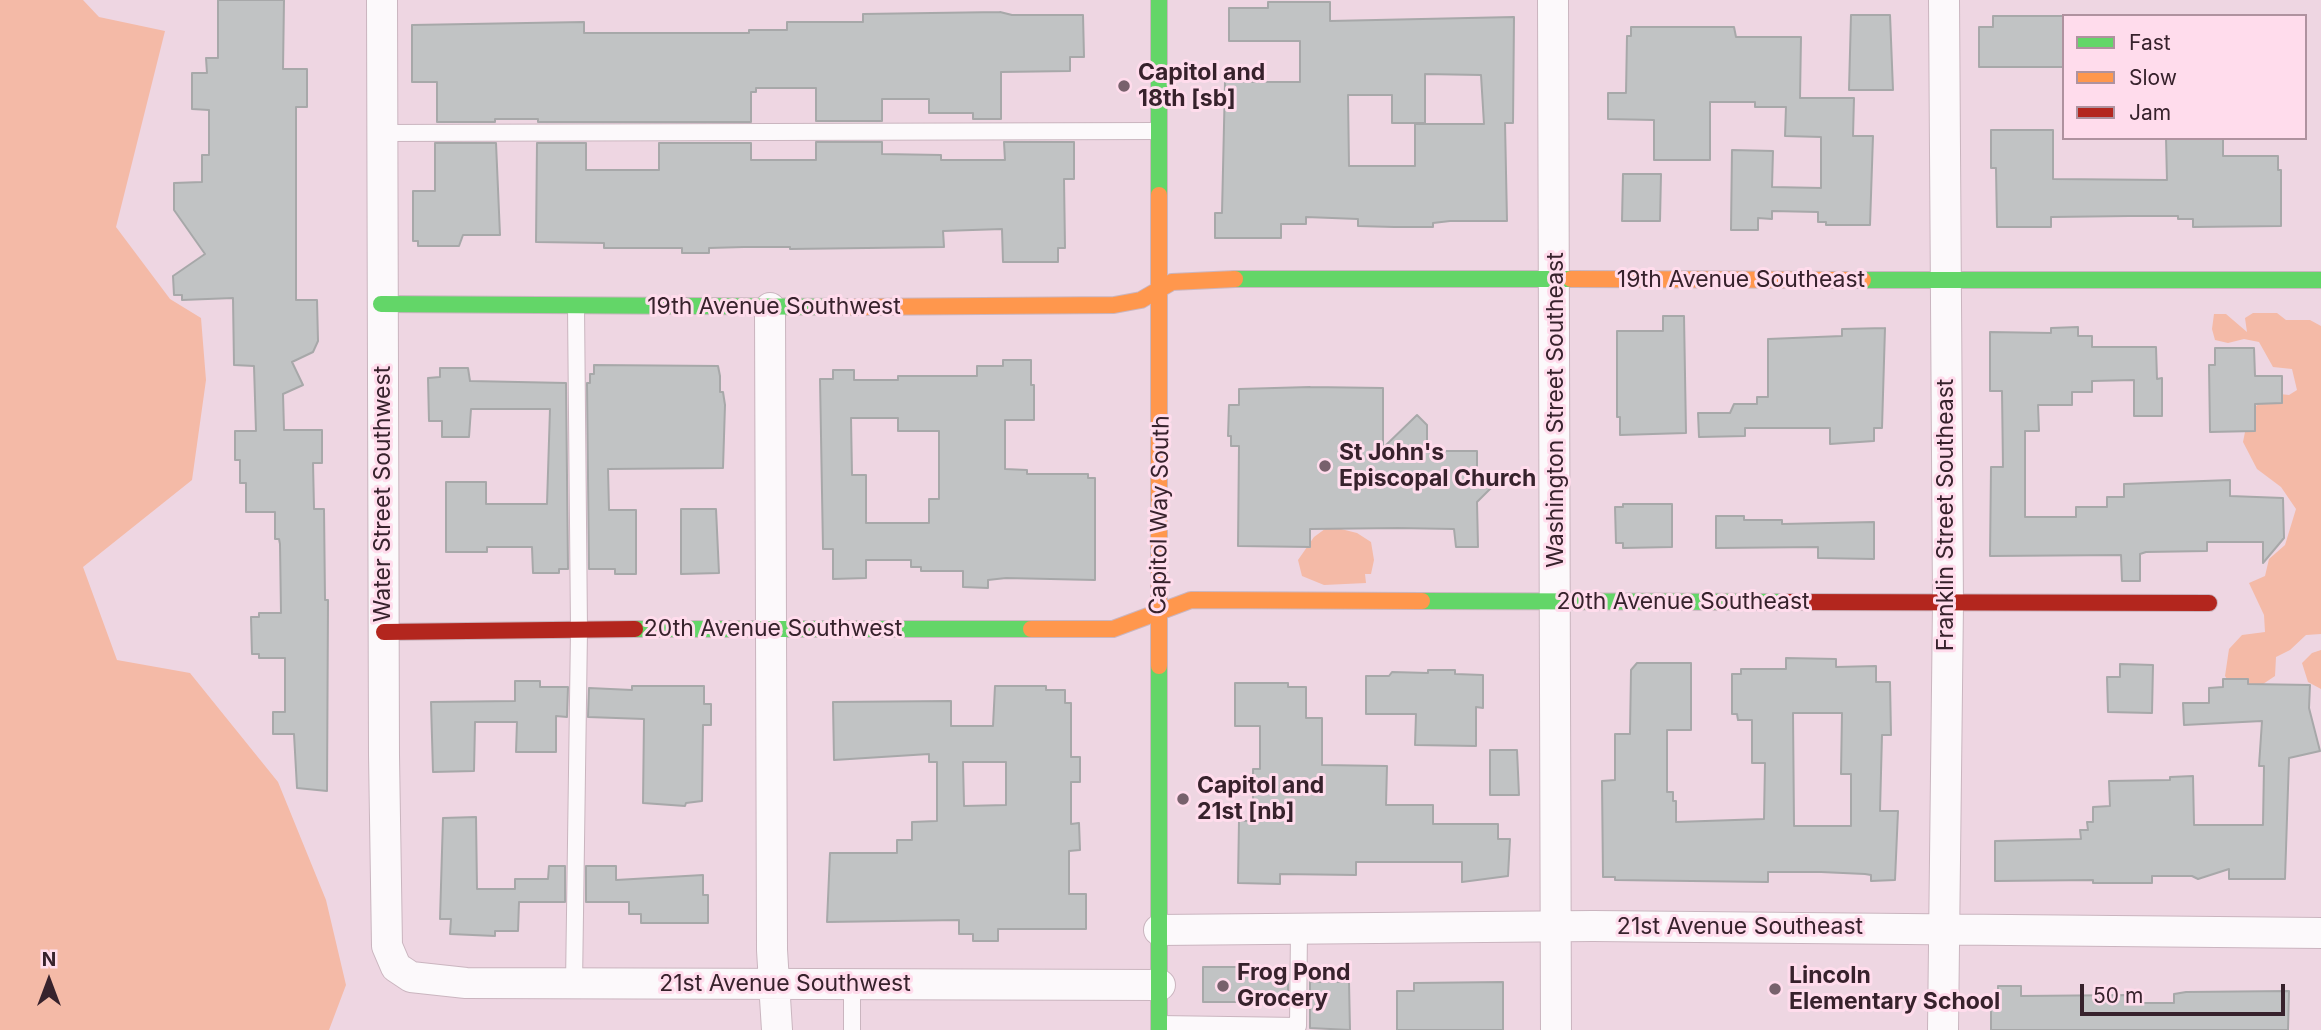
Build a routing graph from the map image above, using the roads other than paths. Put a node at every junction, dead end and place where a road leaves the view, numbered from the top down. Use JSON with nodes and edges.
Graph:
{"nodes":[{"id":1,"x":382,"y":0,"type":"edge"},
{"id":2,"x":1159,"y":0,"type":"edge"},
{"id":3,"x":1553,"y":0,"type":"edge"},
{"id":4,"x":1944,"y":0,"type":"edge"},
{"id":5,"x":1162,"y":131,"type":"junction"},
{"id":6,"x":381,"y":133,"type":"junction"},
{"id":7,"x":1944,"y":279,"type":"junction"},
{"id":8,"x":1556,"y":280,"type":"junction"},
{"id":9,"x":2321,"y":281,"type":"edge"},
{"id":10,"x":1161,"y":286,"type":"junction"},
{"id":11,"x":381,"y":304,"type":"junction"},
{"id":12,"x":576,"y":306,"type":"junction"},
{"id":13,"x":771,"y":308,"type":"junction"},
{"id":14,"x":1556,"y":601,"type":"junction"},
{"id":15,"x":1948,"y":603,"type":"junction"},
{"id":16,"x":2209,"y":603,"type":"dead end"},
{"id":17,"x":1159,"y":614,"type":"junction"},
{"id":18,"x":770,"y":628,"type":"junction"},
{"id":19,"x":579,"y":630,"type":"junction"},
{"id":20,"x":384,"y":632,"type":"junction"},
{"id":21,"x":1557,"y":928,"type":"junction"},
{"id":22,"x":1942,"y":928,"type":"junction"},
{"id":23,"x":1159,"y":930,"type":"junction"},
{"id":24,"x":1299,"y":930,"type":"junction"},
{"id":25,"x":2321,"y":933,"type":"edge"},
{"id":26,"x":411,"y":977,"type":"joint"},
{"id":27,"x":776,"y":983,"type":"junction"},
{"id":28,"x":852,"y":983,"type":"junction"},
{"id":29,"x":574,"y":984,"type":"junction"},
{"id":30,"x":1160,"y":985,"type":"junction"},
{"id":31,"x":1159,"y":1027,"type":"edge"},
{"id":32,"x":777,"y":1030,"type":"edge"},
{"id":33,"x":852,"y":1030,"type":"edge"},
{"id":34,"x":1556,"y":1030,"type":"edge"},
{"id":35,"x":1943,"y":1030,"type":"edge"}],
"edges":[{"from":1,"to":6,"type":"street","name":"Water Street Southwest"},
{"from":2,"to":5,"type":"street","name":"Capitol Way South"},
{"from":3,"to":8,"type":"street","name":"Washington Street Southeast"},
{"from":4,"to":7,"type":"street","name":"Franklin Street Southeast"},
{"from":5,"to":6,"type":"lane"},
{"from":5,"to":10,"type":"street","name":"Capitol Way South"},
{"from":6,"to":11,"type":"street","name":"Water Street Southwest"},
{"from":7,"to":8,"type":"street","name":"19th Avenue Southeast"},
{"from":7,"to":9,"type":"street","name":"19th Avenue Southeast"},
{"from":7,"to":15,"type":"street","name":"Franklin Street Southeast"},
{"from":8,"to":10,"type":"street","name":"19th Avenue Southeast"},
{"from":8,"to":14,"type":"street","name":"Washington Street Southeast"},
{"from":10,"to":13,"type":"street","name":"19th Avenue Southwest"},
{"from":10,"to":17,"type":"street","name":"Capitol Way South"},
{"from":11,"to":12,"type":"street","name":"19th Avenue Southwest"},
{"from":11,"to":20,"type":"street","name":"Water Street Southwest"},
{"from":12,"to":13,"type":"street","name":"19th Avenue Southwest"},
{"from":12,"to":19,"type":"lane"},
{"from":13,"to":18,"type":"street"},
{"from":14,"to":15,"type":"street","name":"20th Avenue Southeast"},
{"from":14,"to":17,"type":"street","name":"20th Avenue Southeast"},
{"from":14,"to":21,"type":"street","name":"Washington Street Southeast"},
{"from":15,"to":16,"type":"street","name":"20th Avenue Southeast"},
{"from":15,"to":22,"type":"street","name":"Franklin Street Southeast"},
{"from":17,"to":18,"type":"street","name":"20th Avenue Southwest"},
{"from":17,"to":23,"type":"street","name":"Capitol Way South"},
{"from":18,"to":19,"type":"street","name":"20th Avenue Southwest"},
{"from":18,"to":27,"type":"street"},
{"from":19,"to":20,"type":"street","name":"20th Avenue Southwest"},
{"from":19,"to":29,"type":"lane"},
{"from":20,"to":26,"type":"street","name":"Water Street Southwest"},
{"from":21,"to":22,"type":"street","name":"21st Avenue Southeast"},
{"from":21,"to":24,"type":"street","name":"21st Avenue Southeast"},
{"from":21,"to":34,"type":"street","name":"Washington Street Southeast"},
{"from":22,"to":25,"type":"street","name":"21st Avenue Southeast"},
{"from":22,"to":35,"type":"street","name":"Franklin Street Southeast"},
{"from":23,"to":24,"type":"street","name":"21st Avenue Southeast"},
{"from":23,"to":30,"type":"street","name":"Capitol Way South"},
{"from":24,"to":31,"type":"lane"},
{"from":26,"to":29,"type":"street","name":"21st Avenue Southwest"},
{"from":27,"to":28,"type":"street","name":"21st Avenue Southwest"},
{"from":27,"to":29,"type":"street","name":"21st Avenue Southwest"},
{"from":27,"to":32,"type":"street"},
{"from":28,"to":30,"type":"street","name":"21st Avenue Southwest"},
{"from":28,"to":33,"type":"lane"},
{"from":30,"to":31,"type":"street","name":"Capitol Way South"}]}
